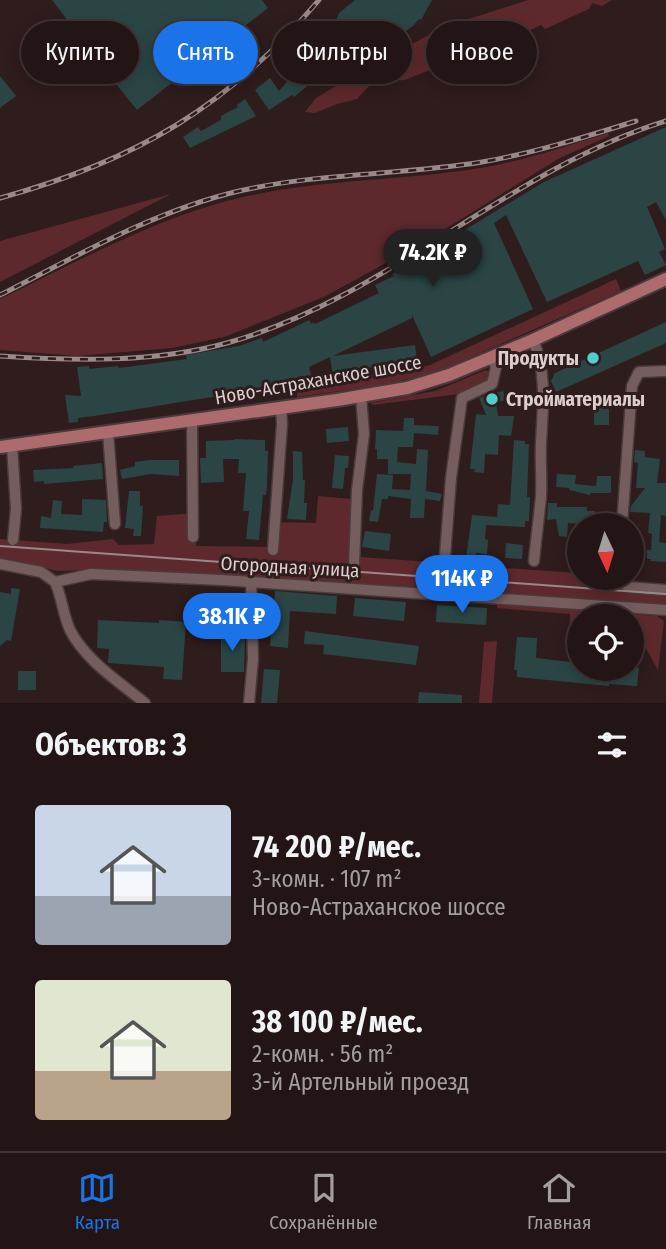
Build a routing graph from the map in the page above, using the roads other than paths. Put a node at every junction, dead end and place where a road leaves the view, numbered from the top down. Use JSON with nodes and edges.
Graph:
{"nodes":[{"id":1,"x":664,"y":284,"type":"edge"},
{"id":2,"x":533,"y":340,"type":"junction"},
{"id":3,"x":492,"y":357,"type":"junction"},
{"id":4,"x":666,"y":371,"type":"edge"},
{"id":5,"x":361,"y":396,"type":"junction"},
{"id":6,"x":281,"y":408,"type":"junction"},
{"id":7,"x":192,"y":420,"type":"junction"},
{"id":8,"x":108,"y":432,"type":"junction"},
{"id":9,"x":6,"y":446,"type":"edge"},
{"id":10,"x":623,"y":513,"type":"edge"},
{"id":11,"x":114,"y":524,"type":"dead end"},
{"id":12,"x":193,"y":537,"type":"dead end"},
{"id":13,"x":13,"y":540,"type":"dead end"},
{"id":14,"x":273,"y":550,"type":"dead end"},
{"id":15,"x":445,"y":556,"type":"dead end"},
{"id":16,"x":534,"y":561,"type":"dead end"},
{"id":17,"x":0,"y":564,"type":"edge"},
{"id":18,"x":354,"y":565,"type":"dead end"},
{"id":19,"x":55,"y":582,"type":"junction"},
{"id":20,"x":251,"y":582,"type":"junction"},
{"id":21,"x":644,"y":588,"type":"edge"},
{"id":22,"x":666,"y":590,"type":"edge"},
{"id":23,"x":666,"y":610,"type":"edge"},
{"id":24,"x":145,"y":703,"type":"edge"},
{"id":25,"x":249,"y":703,"type":"edge"}],
"edges":[{"from":1,"to":2,"type":"main road","name":"Ново-Астраханское шоссе"},
{"from":2,"to":3,"type":"main road","name":"Ново-Астраханское шоссе"},
{"from":2,"to":16,"type":"street"},
{"from":3,"to":5,"type":"main road","name":"Ново-Астраханское шоссе"},
{"from":3,"to":15,"type":"street"},
{"from":4,"to":10,"type":"street"},
{"from":5,"to":6,"type":"main road","name":"Ново-Астраханское шоссе"},
{"from":5,"to":18,"type":"street"},
{"from":6,"to":7,"type":"main road","name":"Ново-Астраханское шоссе"},
{"from":6,"to":14,"type":"street"},
{"from":7,"to":8,"type":"main road","name":"Ново-Астраханское шоссе"},
{"from":7,"to":12,"type":"street"},
{"from":8,"to":9,"type":"main road","name":"Ново-Астраханское шоссе"},
{"from":8,"to":11,"type":"street"},
{"from":9,"to":13,"type":"street"},
{"from":17,"to":19,"type":"street"},
{"from":19,"to":20,"type":"street","name":"Огородная улица"},
{"from":19,"to":24,"type":"street"},
{"from":20,"to":23,"type":"street","name":"Огородная улица"},
{"from":20,"to":25,"type":"street"},
{"from":21,"to":22,"type":"street"}]}
